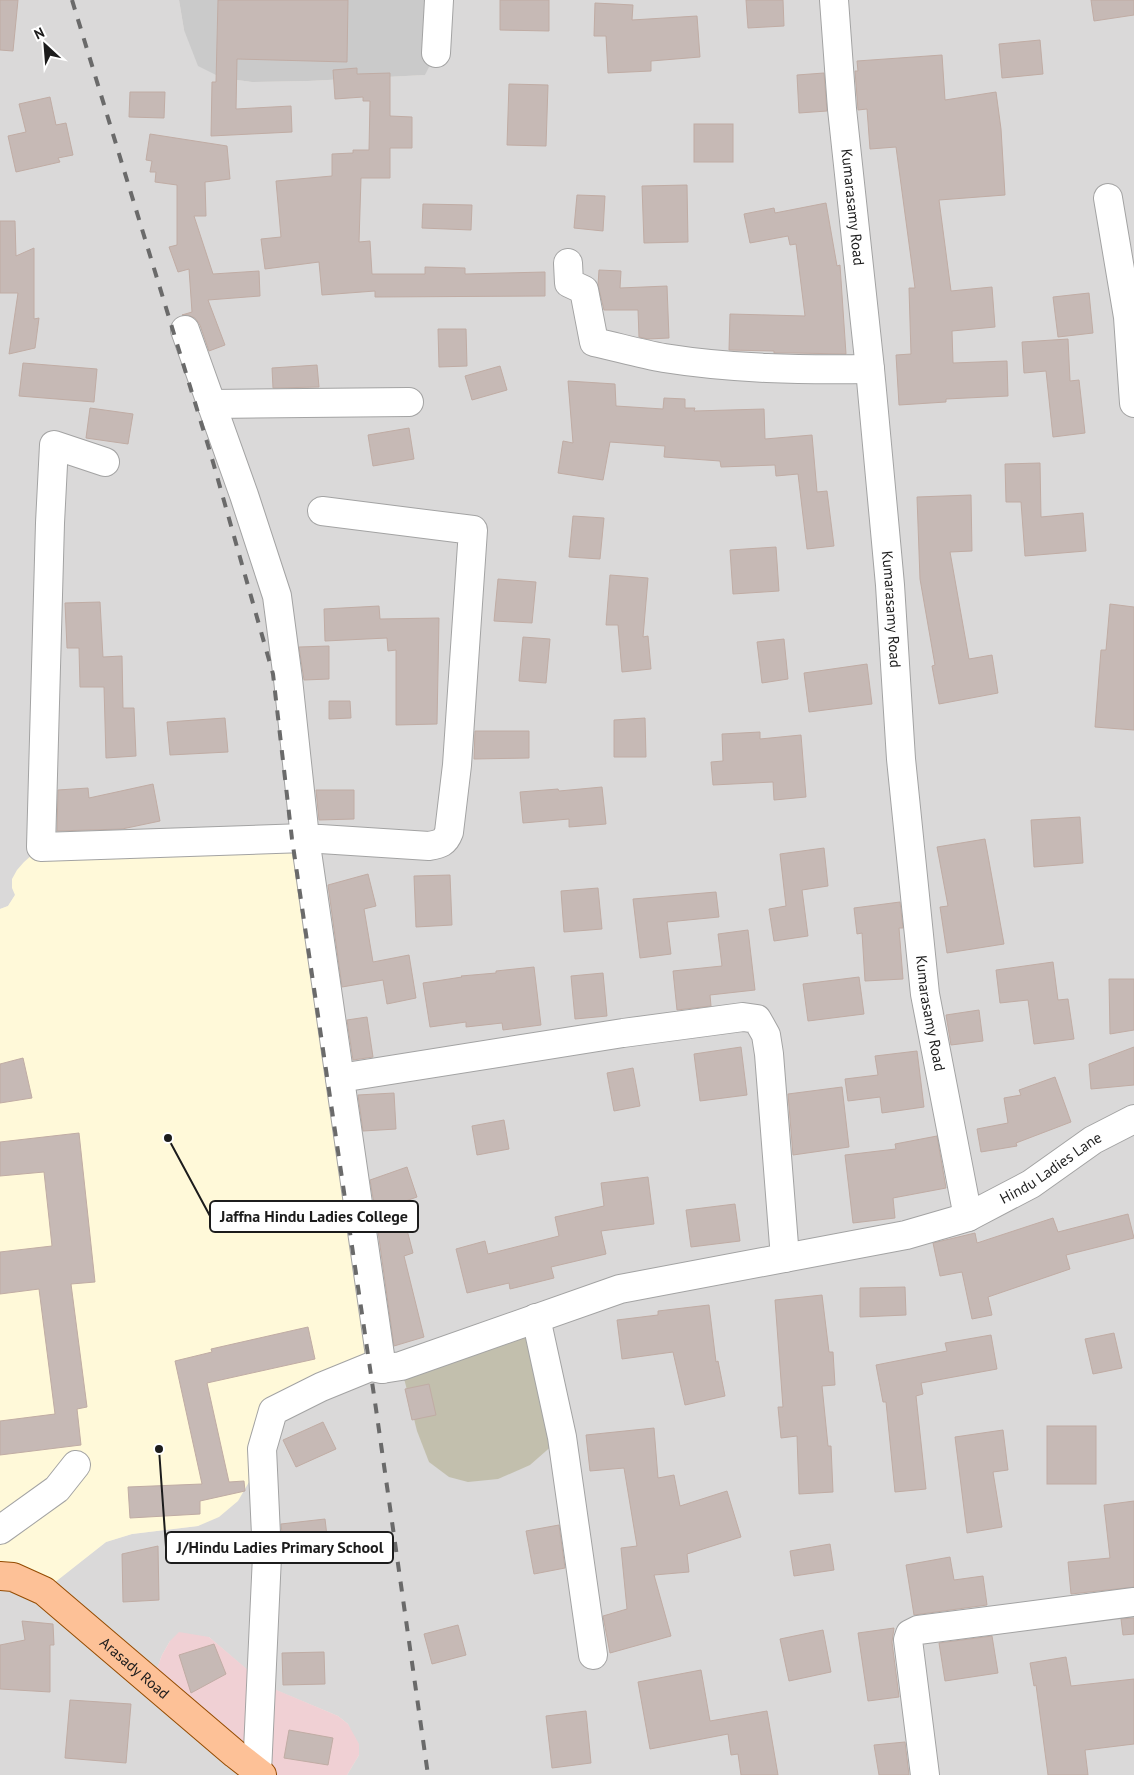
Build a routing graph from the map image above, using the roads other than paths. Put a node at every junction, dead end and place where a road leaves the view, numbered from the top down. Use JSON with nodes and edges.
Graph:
{"nodes":[{"id":1,"x":439,"y":0,"type":"edge"},
{"id":2,"x":834,"y":0,"type":"edge"},
{"id":3,"x":436,"y":53,"type":"dead end"},
{"id":4,"x":1108,"y":198,"type":"dead end"},
{"id":5,"x":568,"y":263,"type":"dead end"},
{"id":6,"x":185,"y":330,"type":"dead end"},
{"id":7,"x":870,"y":369,"type":"junction"},
{"id":8,"x":409,"y":402,"type":"dead end"},
{"id":9,"x":1134,"y":403,"type":"edge"},
{"id":10,"x":211,"y":404,"type":"junction"},
{"id":11,"x":105,"y":462,"type":"dead end"},
{"id":12,"x":322,"y":511,"type":"dead end"},
{"id":13,"x":305,"y":838,"type":"junction"},
{"id":14,"x":340,"y":1078,"type":"junction"},
{"id":15,"x":1134,"y":1119,"type":"edge"},
{"id":16,"x":968,"y":1217,"type":"junction"},
{"id":17,"x":785,"y":1258,"type":"junction"},
{"id":18,"x":536,"y":1318,"type":"junction"},
{"id":19,"x":382,"y":1369,"type":"junction"},
{"id":20,"x":76,"y":1465,"type":"dead end"},
{"id":21,"x":0,"y":1530,"type":"edge"},
{"id":22,"x":0,"y":1576,"type":"edge"},
{"id":23,"x":1134,"y":1602,"type":"edge"},
{"id":24,"x":593,"y":1655,"type":"dead end"},
{"id":25,"x":247,"y":1769,"type":"edge"},
{"id":26,"x":925,"y":1775,"type":"edge"}],
"edges":[{"from":1,"to":3,"type":"street"},
{"from":2,"to":7,"type":"street","name":"Kumarasamy Road"},
{"from":4,"to":9,"type":"street"},
{"from":5,"to":7,"type":"street"},
{"from":6,"to":10,"type":"street"},
{"from":7,"to":16,"type":"street","name":"Kumarasamy Road"},
{"from":8,"to":10,"type":"street"},
{"from":10,"to":13,"type":"street"},
{"from":11,"to":13,"type":"street"},
{"from":12,"to":13,"type":"street"},
{"from":13,"to":14,"type":"street"},
{"from":14,"to":17,"type":"street"},
{"from":14,"to":19,"type":"street"},
{"from":15,"to":16,"type":"street","name":"Hindu Ladies Lane"},
{"from":16,"to":17,"type":"street","name":"Hindu Ladies Lane"},
{"from":17,"to":18,"type":"street","name":"Hindu Ladies Lane"},
{"from":18,"to":19,"type":"street","name":"Hindu Ladies Lane"},
{"from":18,"to":24,"type":"street"},
{"from":19,"to":25,"type":"street","name":"Hindu Ladies Lane"},
{"from":20,"to":21,"type":"street"},
{"from":22,"to":25,"type":"main road","name":"Arasady Road"},
{"from":23,"to":26,"type":"street"}]}
